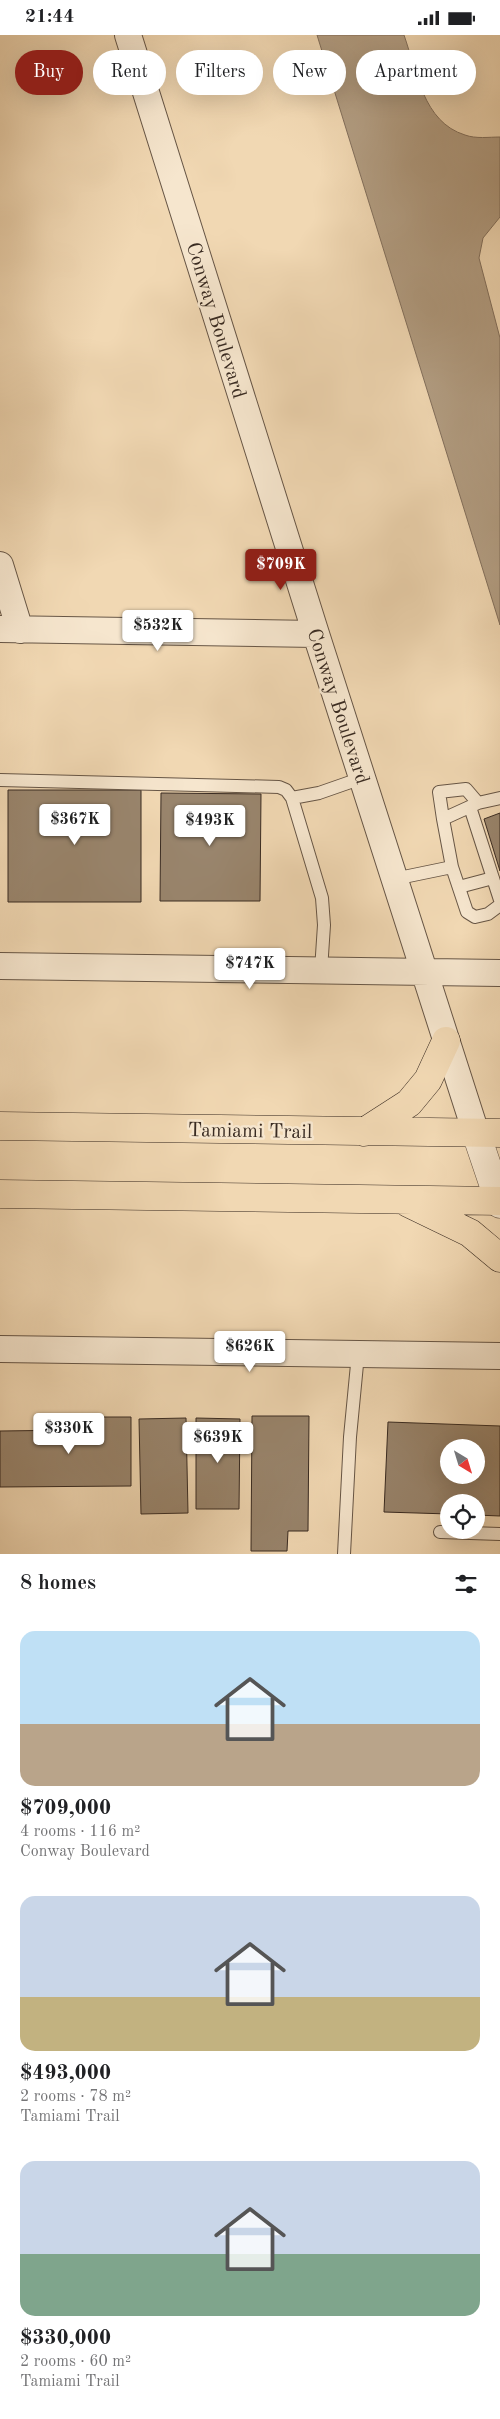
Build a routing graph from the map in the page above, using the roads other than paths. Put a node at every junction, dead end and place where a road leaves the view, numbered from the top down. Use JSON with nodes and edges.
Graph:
{"nodes":[{"id":1,"x":128,"y":35,"type":"edge"},
{"id":2,"x":0,"y":565,"type":"edge"},
{"id":3,"x":10,"y":629,"type":"edge"},
{"id":4,"x":316,"y":634,"type":"junction"},
{"id":5,"x":362,"y":778,"type":"junction"},
{"id":6,"x":0,"y":780,"type":"edge"},
{"id":7,"x":292,"y":798,"type":"junction"},
{"id":8,"x":500,"y":798,"type":"edge"},
{"id":9,"x":474,"y":805,"type":"junction"},
{"id":10,"x":443,"y":819,"type":"junction"},
{"id":11,"x":452,"y":867,"type":"junction"},
{"id":12,"x":394,"y":879,"type":"junction"},
{"id":13,"x":459,"y":887,"type":"junction"},
{"id":14,"x":497,"y":889,"type":"edge"},
{"id":15,"x":500,"y":905,"type":"edge"},
{"id":16,"x":0,"y":966,"type":"edge"},
{"id":17,"x":321,"y":970,"type":"junction"},
{"id":18,"x":424,"y":972,"type":"junction"},
{"id":19,"x":500,"y":973,"type":"edge"},
{"id":20,"x":446,"y":1041,"type":"junction"},
{"id":21,"x":0,"y":1126,"type":"edge"},
{"id":22,"x":364,"y":1132,"type":"junction"},
{"id":23,"x":488,"y":1133,"type":"edge"},
{"id":24,"x":0,"y":1194,"type":"edge"},
{"id":25,"x":402,"y":1200,"type":"junction"},
{"id":26,"x":500,"y":1202,"type":"edge"},
{"id":27,"x":500,"y":1258,"type":"edge"},
{"id":28,"x":0,"y":1349,"type":"edge"},
{"id":29,"x":358,"y":1354,"type":"junction"},
{"id":30,"x":500,"y":1356,"type":"edge"},
{"id":31,"x":485,"y":1534,"type":"edge"},
{"id":32,"x":500,"y":1534,"type":"edge"},
{"id":33,"x":344,"y":1554,"type":"edge"}],
"edges":[{"from":1,"to":4,"type":"street","name":"Conway Boulevard"},
{"from":2,"to":3,"type":"street"},
{"from":3,"to":4,"type":"street"},
{"from":4,"to":5,"type":"street","name":"Conway Boulevard"},
{"from":5,"to":7,"type":"lane"},
{"from":5,"to":12,"type":"street","name":"Conway Boulevard"},
{"from":6,"to":7,"type":"lane"},
{"from":7,"to":17,"type":"lane"},
{"from":8,"to":9,"type":"lane"},
{"from":9,"to":10,"type":"lane"},
{"from":9,"to":10,"type":"lane"},
{"from":9,"to":14,"type":"lane"},
{"from":10,"to":11,"type":"lane"},
{"from":11,"to":12,"type":"lane"},
{"from":11,"to":13,"type":"lane"},
{"from":12,"to":18,"type":"street","name":"Conway Boulevard"},
{"from":13,"to":14,"type":"lane"},
{"from":13,"to":15,"type":"lane"},
{"from":16,"to":17,"type":"street"},
{"from":17,"to":18,"type":"street"},
{"from":18,"to":19,"type":"street"},
{"from":18,"to":20,"type":"street","name":"Conway Boulevard"},
{"from":20,"to":22,"type":"main road"},
{"from":20,"to":23,"type":"street","name":"Conway Boulevard"},
{"from":21,"to":22,"type":"main road","name":"Tamiami Trail"},
{"from":22,"to":23,"type":"main road","name":"Tamiami Trail"},
{"from":23,"to":26,"type":"street","name":"Conway Boulevard"},
{"from":24,"to":25,"type":"main road"},
{"from":25,"to":26,"type":"main road"},
{"from":25,"to":27,"type":"main road"},
{"from":28,"to":29,"type":"street"},
{"from":29,"to":30,"type":"street"},
{"from":29,"to":33,"type":"lane"},
{"from":31,"to":32,"type":"lane"}]}
